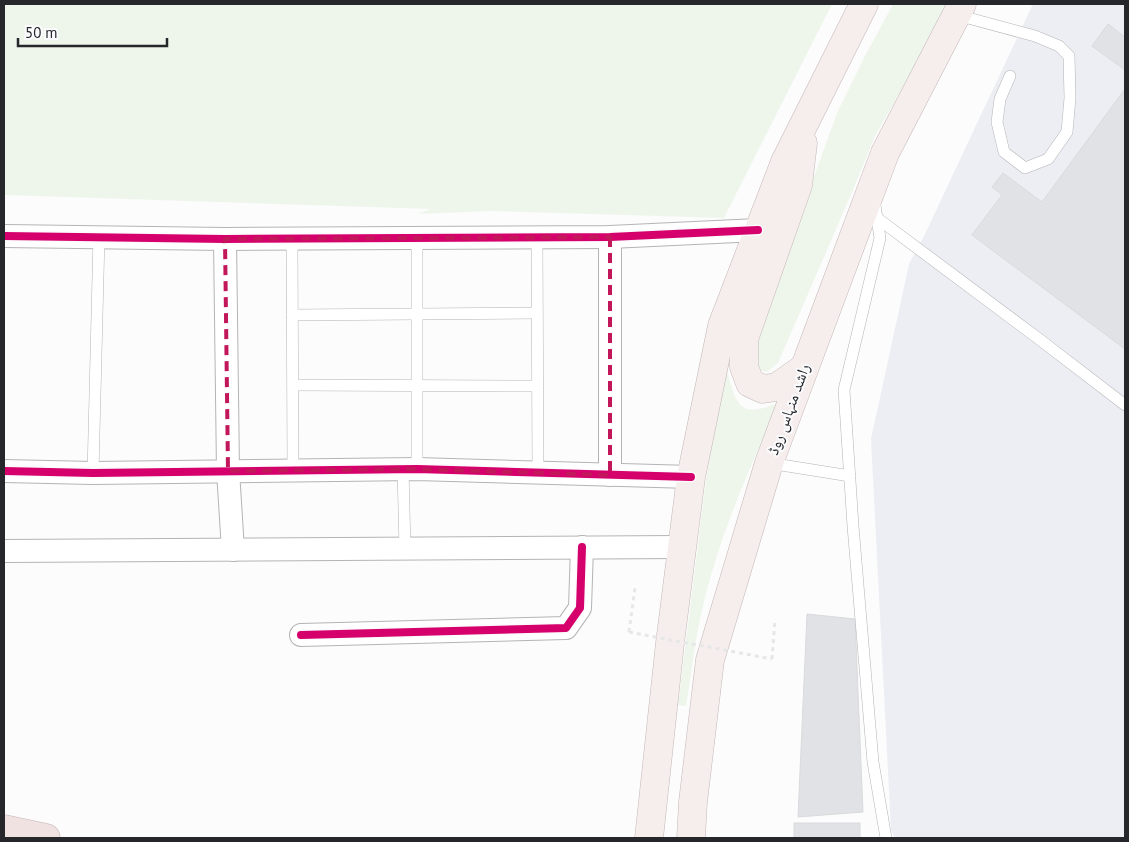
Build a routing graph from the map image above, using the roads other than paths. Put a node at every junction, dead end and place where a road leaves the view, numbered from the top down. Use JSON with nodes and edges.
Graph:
{"nodes":[{"id":1,"x":864,"y":4,"type":"edge"},
{"id":2,"x":959,"y":9,"type":"edge"},
{"id":3,"x":1010,"y":76,"type":"dead end"},
{"id":4,"x":806,"y":119,"type":"junction"},
{"id":5,"x":872,"y":186,"type":"junction"},
{"id":6,"x":877,"y":218,"type":"junction"},
{"id":7,"x":758,"y":230,"type":"junction"},
{"id":8,"x":4,"y":236,"type":"edge"},
{"id":9,"x":99,"y":237,"type":"junction"},
{"id":10,"x":610,"y":237,"type":"junction"},
{"id":11,"x":417,"y":238,"type":"junction"},
{"id":12,"x":537,"y":238,"type":"junction"},
{"id":13,"x":225,"y":239,"type":"junction"},
{"id":14,"x":292,"y":239,"type":"junction"},
{"id":15,"x":537,"y":313,"type":"junction"},
{"id":16,"x":417,"y":314,"type":"junction"},
{"id":17,"x":292,"y":315,"type":"junction"},
{"id":18,"x":804,"y":368,"type":"junction"},
{"id":19,"x":293,"y":385,"type":"junction"},
{"id":20,"x":416,"y":386,"type":"junction"},
{"id":21,"x":538,"y":386,"type":"junction"},
{"id":22,"x":1125,"y":405,"type":"edge"},
{"id":23,"x":769,"y":463,"type":"junction"},
{"id":24,"x":410,"y":469,"type":"junction"},
{"id":25,"x":294,"y":470,"type":"junction"},
{"id":26,"x":4,"y":471,"type":"edge"},
{"id":27,"x":228,"y":471,"type":"junction"},
{"id":28,"x":93,"y":473,"type":"junction"},
{"id":29,"x":538,"y":473,"type":"junction"},
{"id":30,"x":610,"y":475,"type":"junction"},
{"id":31,"x":850,"y":476,"type":"junction"},
{"id":32,"x":691,"y":477,"type":"junction"},
{"id":33,"x":682,"y":547,"type":"junction"},
{"id":34,"x":582,"y":548,"type":"junction"},
{"id":35,"x":405,"y":549,"type":"junction"},
{"id":36,"x":233,"y":550,"type":"junction"},
{"id":37,"x":4,"y":551,"type":"edge"},
{"id":38,"x":301,"y":635,"type":"dead end"},
{"id":39,"x":4,"y":829,"type":"edge"},
{"id":40,"x":46,"y":838,"type":"edge"},
{"id":41,"x":649,"y":838,"type":"edge"},
{"id":42,"x":691,"y":838,"type":"edge"},
{"id":43,"x":886,"y":838,"type":"edge"}],
"edges":[{"from":1,"to":4,"type":"main road"},
{"from":2,"to":3,"type":"lane"},
{"from":2,"to":5,"type":"main road","name":"راشد منہاس روڈ"},
{"from":4,"to":7,"type":"main road"},
{"from":4,"to":18,"type":"main road"},
{"from":5,"to":6,"type":"lane"},
{"from":5,"to":18,"type":"main road","name":"راشد منہاس روڈ"},
{"from":6,"to":22,"type":"lane"},
{"from":6,"to":31,"type":"lane"},
{"from":7,"to":10,"type":"street"},
{"from":7,"to":32,"type":"main road"},
{"from":8,"to":9,"type":"street"},
{"from":9,"to":13,"type":"street"},
{"from":9,"to":28,"type":"lane"},
{"from":10,"to":12,"type":"street"},
{"from":10,"to":30,"type":"street"},
{"from":11,"to":12,"type":"street"},
{"from":11,"to":14,"type":"street"},
{"from":11,"to":16,"type":"lane"},
{"from":12,"to":15,"type":"lane"},
{"from":13,"to":14,"type":"street"},
{"from":13,"to":27,"type":"street"},
{"from":14,"to":17,"type":"lane"},
{"from":15,"to":16,"type":"lane"},
{"from":15,"to":21,"type":"lane"},
{"from":16,"to":17,"type":"lane"},
{"from":16,"to":20,"type":"lane"},
{"from":17,"to":19,"type":"lane"},
{"from":18,"to":23,"type":"main road","name":"راشد منہاس روڈ"},
{"from":19,"to":20,"type":"lane"},
{"from":19,"to":25,"type":"lane"},
{"from":20,"to":21,"type":"lane"},
{"from":20,"to":24,"type":"lane"},
{"from":21,"to":29,"type":"lane"},
{"from":23,"to":31,"type":"lane"},
{"from":23,"to":42,"type":"main road","name":"راشد منہاس روڈ"},
{"from":24,"to":25,"type":"street"},
{"from":24,"to":29,"type":"street"},
{"from":24,"to":35,"type":"lane"},
{"from":25,"to":27,"type":"street"},
{"from":26,"to":28,"type":"street"},
{"from":27,"to":28,"type":"street"},
{"from":27,"to":36,"type":"street"},
{"from":29,"to":30,"type":"street"},
{"from":30,"to":32,"type":"street"},
{"from":31,"to":43,"type":"lane"},
{"from":32,"to":33,"type":"main road"},
{"from":33,"to":34,"type":"street"},
{"from":33,"to":41,"type":"main road"},
{"from":34,"to":35,"type":"street"},
{"from":34,"to":38,"type":"street"},
{"from":35,"to":36,"type":"street"},
{"from":36,"to":37,"type":"street"},
{"from":39,"to":40,"type":"highway"}]}
